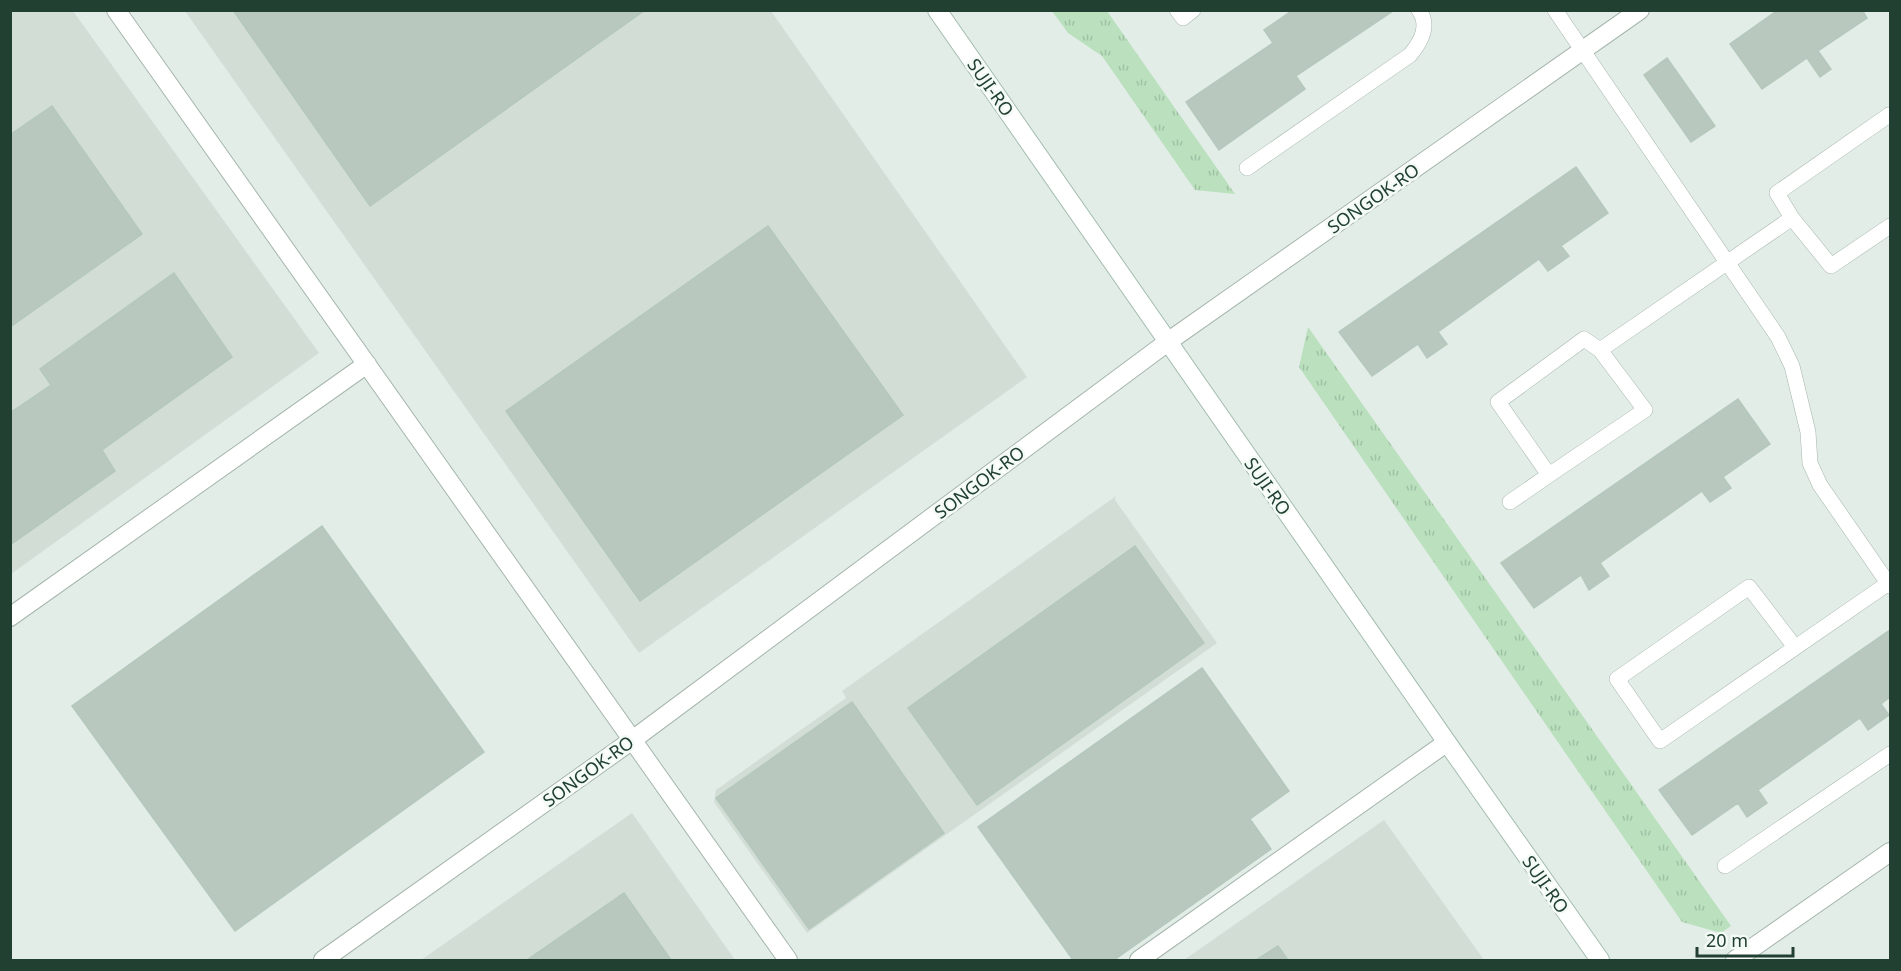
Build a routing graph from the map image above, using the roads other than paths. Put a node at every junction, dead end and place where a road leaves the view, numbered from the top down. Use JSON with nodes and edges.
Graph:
{"nodes":[{"id":1,"x":116,"y":10,"type":"edge"},
{"id":2,"x":937,"y":10,"type":"edge"},
{"id":3,"x":1177,"y":10,"type":"edge"},
{"id":4,"x":1193,"y":10,"type":"edge"},
{"id":5,"x":1419,"y":10,"type":"edge"},
{"id":6,"x":1555,"y":10,"type":"edge"},
{"id":7,"x":1640,"y":10,"type":"edge"},
{"id":8,"x":1583,"y":51,"type":"junction"},
{"id":9,"x":1890,"y":117,"type":"edge"},
{"id":10,"x":1247,"y":168,"type":"dead end"},
{"id":11,"x":1792,"y":218,"type":"junction"},
{"id":12,"x":1890,"y":226,"type":"edge"},
{"id":13,"x":1728,"y":263,"type":"junction"},
{"id":14,"x":1168,"y":341,"type":"junction"},
{"id":15,"x":1600,"y":350,"type":"junction"},
{"id":16,"x":367,"y":364,"type":"junction"},
{"id":17,"x":1549,"y":475,"type":"junction"},
{"id":18,"x":1510,"y":502,"type":"dead end"},
{"id":19,"x":1890,"y":584,"type":"edge"},
{"id":20,"x":10,"y":617,"type":"edge"},
{"id":21,"x":1795,"y":647,"type":"junction"},
{"id":22,"x":631,"y":741,"type":"junction"},
{"id":23,"x":1446,"y":742,"type":"junction"},
{"id":24,"x":1890,"y":754,"type":"edge"},
{"id":25,"x":1890,"y":852,"type":"edge"},
{"id":26,"x":1725,"y":866,"type":"dead end"},
{"id":27,"x":323,"y":960,"type":"edge"},
{"id":28,"x":788,"y":960,"type":"edge"},
{"id":29,"x":1139,"y":960,"type":"edge"},
{"id":30,"x":1600,"y":960,"type":"edge"},
{"id":31,"x":1735,"y":960,"type":"edge"}],
"edges":[{"from":1,"to":16,"type":"street"},
{"from":2,"to":14,"type":"street","name":"SUJI-RO"},
{"from":3,"to":4,"type":"lane"},
{"from":5,"to":10,"type":"lane"},
{"from":6,"to":8,"type":"lane"},
{"from":7,"to":8,"type":"street","name":"SONGOK-RO"},
{"from":8,"to":13,"type":"lane"},
{"from":8,"to":14,"type":"street","name":"SONGOK-RO"},
{"from":9,"to":11,"type":"lane"},
{"from":11,"to":12,"type":"lane"},
{"from":11,"to":13,"type":"lane"},
{"from":13,"to":15,"type":"lane"},
{"from":13,"to":19,"type":"lane"},
{"from":14,"to":22,"type":"street","name":"SONGOK-RO"},
{"from":14,"to":23,"type":"street","name":"SUJI-RO"},
{"from":15,"to":17,"type":"lane"},
{"from":15,"to":17,"type":"lane"},
{"from":16,"to":20,"type":"street"},
{"from":16,"to":22,"type":"street"},
{"from":17,"to":18,"type":"lane"},
{"from":19,"to":21,"type":"lane"},
{"from":21,"to":21,"type":"lane"},
{"from":22,"to":27,"type":"street","name":"SONGOK-RO"},
{"from":22,"to":28,"type":"street"},
{"from":23,"to":29,"type":"street"},
{"from":23,"to":30,"type":"street","name":"SUJI-RO"},
{"from":24,"to":26,"type":"lane"},
{"from":25,"to":31,"type":"street"}]}
